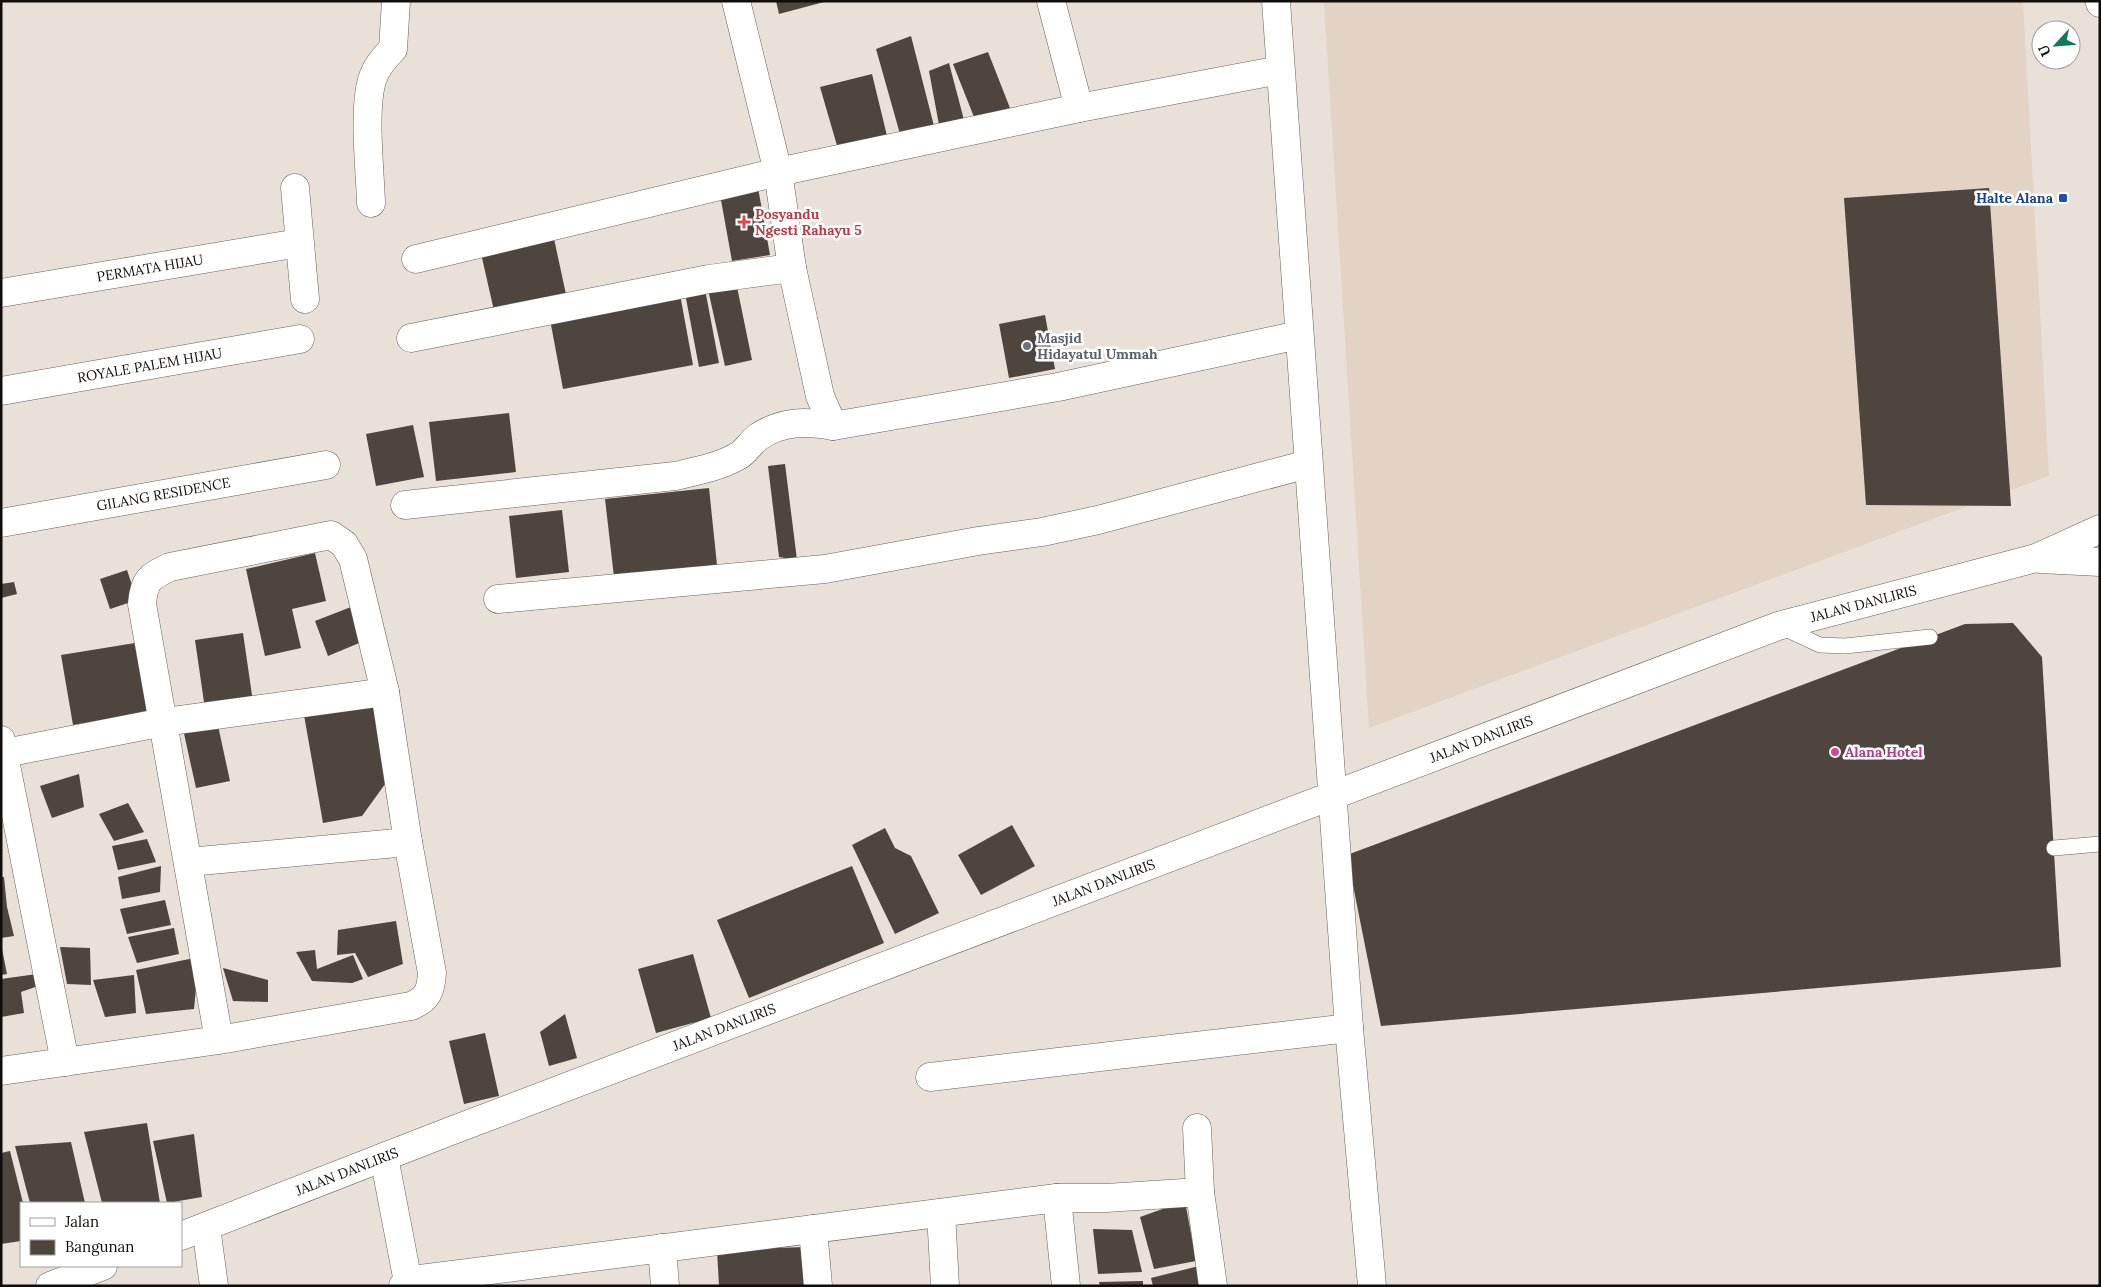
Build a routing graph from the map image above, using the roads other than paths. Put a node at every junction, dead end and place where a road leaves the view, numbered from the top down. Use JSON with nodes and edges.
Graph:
{"nodes":[{"id":1,"x":396,"y":1,"type":"edge"},
{"id":2,"x":736,"y":1,"type":"edge"},
{"id":3,"x":1051,"y":1,"type":"edge"},
{"id":4,"x":1276,"y":1,"type":"edge"},
{"id":5,"x":1280,"y":70,"type":"junction"},
{"id":6,"x":1079,"y":108,"type":"junction"},
{"id":7,"x":778,"y":172,"type":"junction"},
{"id":8,"x":295,"y":188,"type":"dead end"},
{"id":9,"x":371,"y":203,"type":"dead end"},
{"id":10,"x":299,"y":243,"type":"junction"},
{"id":11,"x":416,"y":258,"type":"dead end"},
{"id":12,"x":792,"y":268,"type":"junction"},
{"id":13,"x":1,"y":293,"type":"edge"},
{"id":14,"x":304,"y":299,"type":"dead end"},
{"id":15,"x":1299,"y":335,"type":"junction"},
{"id":16,"x":411,"y":338,"type":"dead end"},
{"id":17,"x":300,"y":339,"type":"dead end"},
{"id":18,"x":1,"y":391,"type":"edge"},
{"id":19,"x":833,"y":426,"type":"junction"},
{"id":20,"x":1308,"y":464,"type":"junction"},
{"id":21,"x":326,"y":465,"type":"dead end"},
{"id":22,"x":405,"y":505,"type":"dead end"},
{"id":23,"x":1,"y":523,"type":"edge"},
{"id":24,"x":2100,"y":529,"type":"edge"},
{"id":25,"x":2036,"y":558,"type":"junction"},
{"id":26,"x":2100,"y":562,"type":"edge"},
{"id":27,"x":498,"y":599,"type":"dead end"},
{"id":28,"x":1778,"y":626,"type":"junction"},
{"id":29,"x":1930,"y":637,"type":"dead end"},
{"id":30,"x":385,"y":692,"type":"junction"},
{"id":31,"x":164,"y":722,"type":"junction"},
{"id":32,"x":3,"y":747,"type":"edge"},
{"id":33,"x":1332,"y":795,"type":"junction"},
{"id":34,"x":408,"y":842,"type":"junction"},
{"id":35,"x":2100,"y":844,"type":"edge"},
{"id":36,"x":2054,"y":848,"type":"dead end"},
{"id":37,"x":188,"y":862,"type":"junction"},
{"id":38,"x":1349,"y":1028,"type":"junction"},
{"id":39,"x":219,"y":1040,"type":"junction"},
{"id":40,"x":66,"y":1062,"type":"junction"},
{"id":41,"x":1,"y":1071,"type":"edge"},
{"id":42,"x":930,"y":1077,"type":"dead end"},
{"id":43,"x":1196,"y":1128,"type":"dead end"},
{"id":44,"x":384,"y":1157,"type":"junction"},
{"id":45,"x":1200,"y":1192,"type":"junction"},
{"id":46,"x":1057,"y":1198,"type":"junction"},
{"id":47,"x":941,"y":1213,"type":"junction"},
{"id":48,"x":813,"y":1229,"type":"junction"},
{"id":49,"x":193,"y":1232,"type":"edge"},
{"id":50,"x":662,"y":1248,"type":"junction"},
{"id":51,"x":100,"y":1267,"type":"edge"},
{"id":52,"x":522,"y":1276,"type":"edge"},
{"id":53,"x":406,"y":1284,"type":"edge"},
{"id":54,"x":50,"y":1286,"type":"edge"},
{"id":55,"x":214,"y":1286,"type":"edge"},
{"id":56,"x":665,"y":1286,"type":"edge"},
{"id":57,"x":818,"y":1286,"type":"edge"},
{"id":58,"x":945,"y":1286,"type":"edge"},
{"id":59,"x":1066,"y":1286,"type":"edge"},
{"id":60,"x":1213,"y":1286,"type":"edge"},
{"id":61,"x":1372,"y":1286,"type":"edge"}],
"edges":[{"from":1,"to":9,"type":"street"},
{"from":2,"to":7,"type":"street"},
{"from":3,"to":6,"type":"street"},
{"from":4,"to":5,"type":"street"},
{"from":5,"to":6,"type":"street"},
{"from":5,"to":15,"type":"street"},
{"from":6,"to":7,"type":"street"},
{"from":7,"to":11,"type":"street"},
{"from":7,"to":12,"type":"street"},
{"from":8,"to":10,"type":"street"},
{"from":10,"to":13,"type":"street","name":"PERMATA HIJAU"},
{"from":10,"to":14,"type":"street"},
{"from":12,"to":16,"type":"street"},
{"from":12,"to":19,"type":"street"},
{"from":15,"to":19,"type":"street"},
{"from":15,"to":20,"type":"street"},
{"from":17,"to":18,"type":"street","name":"ROYALE PALEM HIJAU"},
{"from":19,"to":22,"type":"street"},
{"from":20,"to":27,"type":"street"},
{"from":20,"to":33,"type":"street"},
{"from":21,"to":23,"type":"street","name":"GILANG RESIDENCE"},
{"from":24,"to":25,"type":"street","name":"JALAN DANLIRIS"},
{"from":25,"to":26,"type":"street","name":"JALAN DANLIRIS"},
{"from":25,"to":28,"type":"street","name":"JALAN DANLIRIS"},
{"from":28,"to":29,"type":"lane"},
{"from":28,"to":33,"type":"street","name":"JALAN DANLIRIS"},
{"from":30,"to":31,"type":"street"},
{"from":30,"to":31,"type":"street"},
{"from":30,"to":34,"type":"street"},
{"from":31,"to":32,"type":"street"},
{"from":31,"to":37,"type":"street"},
{"from":32,"to":40,"type":"street"},
{"from":33,"to":38,"type":"street"},
{"from":33,"to":44,"type":"street","name":"JALAN DANLIRIS"},
{"from":34,"to":37,"type":"street"},
{"from":34,"to":39,"type":"street"},
{"from":35,"to":36,"type":"lane"},
{"from":37,"to":39,"type":"street"},
{"from":38,"to":42,"type":"street"},
{"from":38,"to":61,"type":"street"},
{"from":39,"to":40,"type":"street"},
{"from":40,"to":41,"type":"street"},
{"from":43,"to":45,"type":"street"},
{"from":44,"to":49,"type":"street","name":"JALAN DANLIRIS"},
{"from":44,"to":53,"type":"street"},
{"from":45,"to":46,"type":"street"},
{"from":45,"to":60,"type":"street"},
{"from":46,"to":47,"type":"street"},
{"from":46,"to":59,"type":"street"},
{"from":47,"to":48,"type":"street"},
{"from":47,"to":58,"type":"street"},
{"from":48,"to":50,"type":"street"},
{"from":48,"to":57,"type":"street"},
{"from":49,"to":55,"type":"street"},
{"from":50,"to":52,"type":"street"},
{"from":50,"to":56,"type":"street"},
{"from":51,"to":54,"type":"street"},
{"from":52,"to":53,"type":"street"}]}
